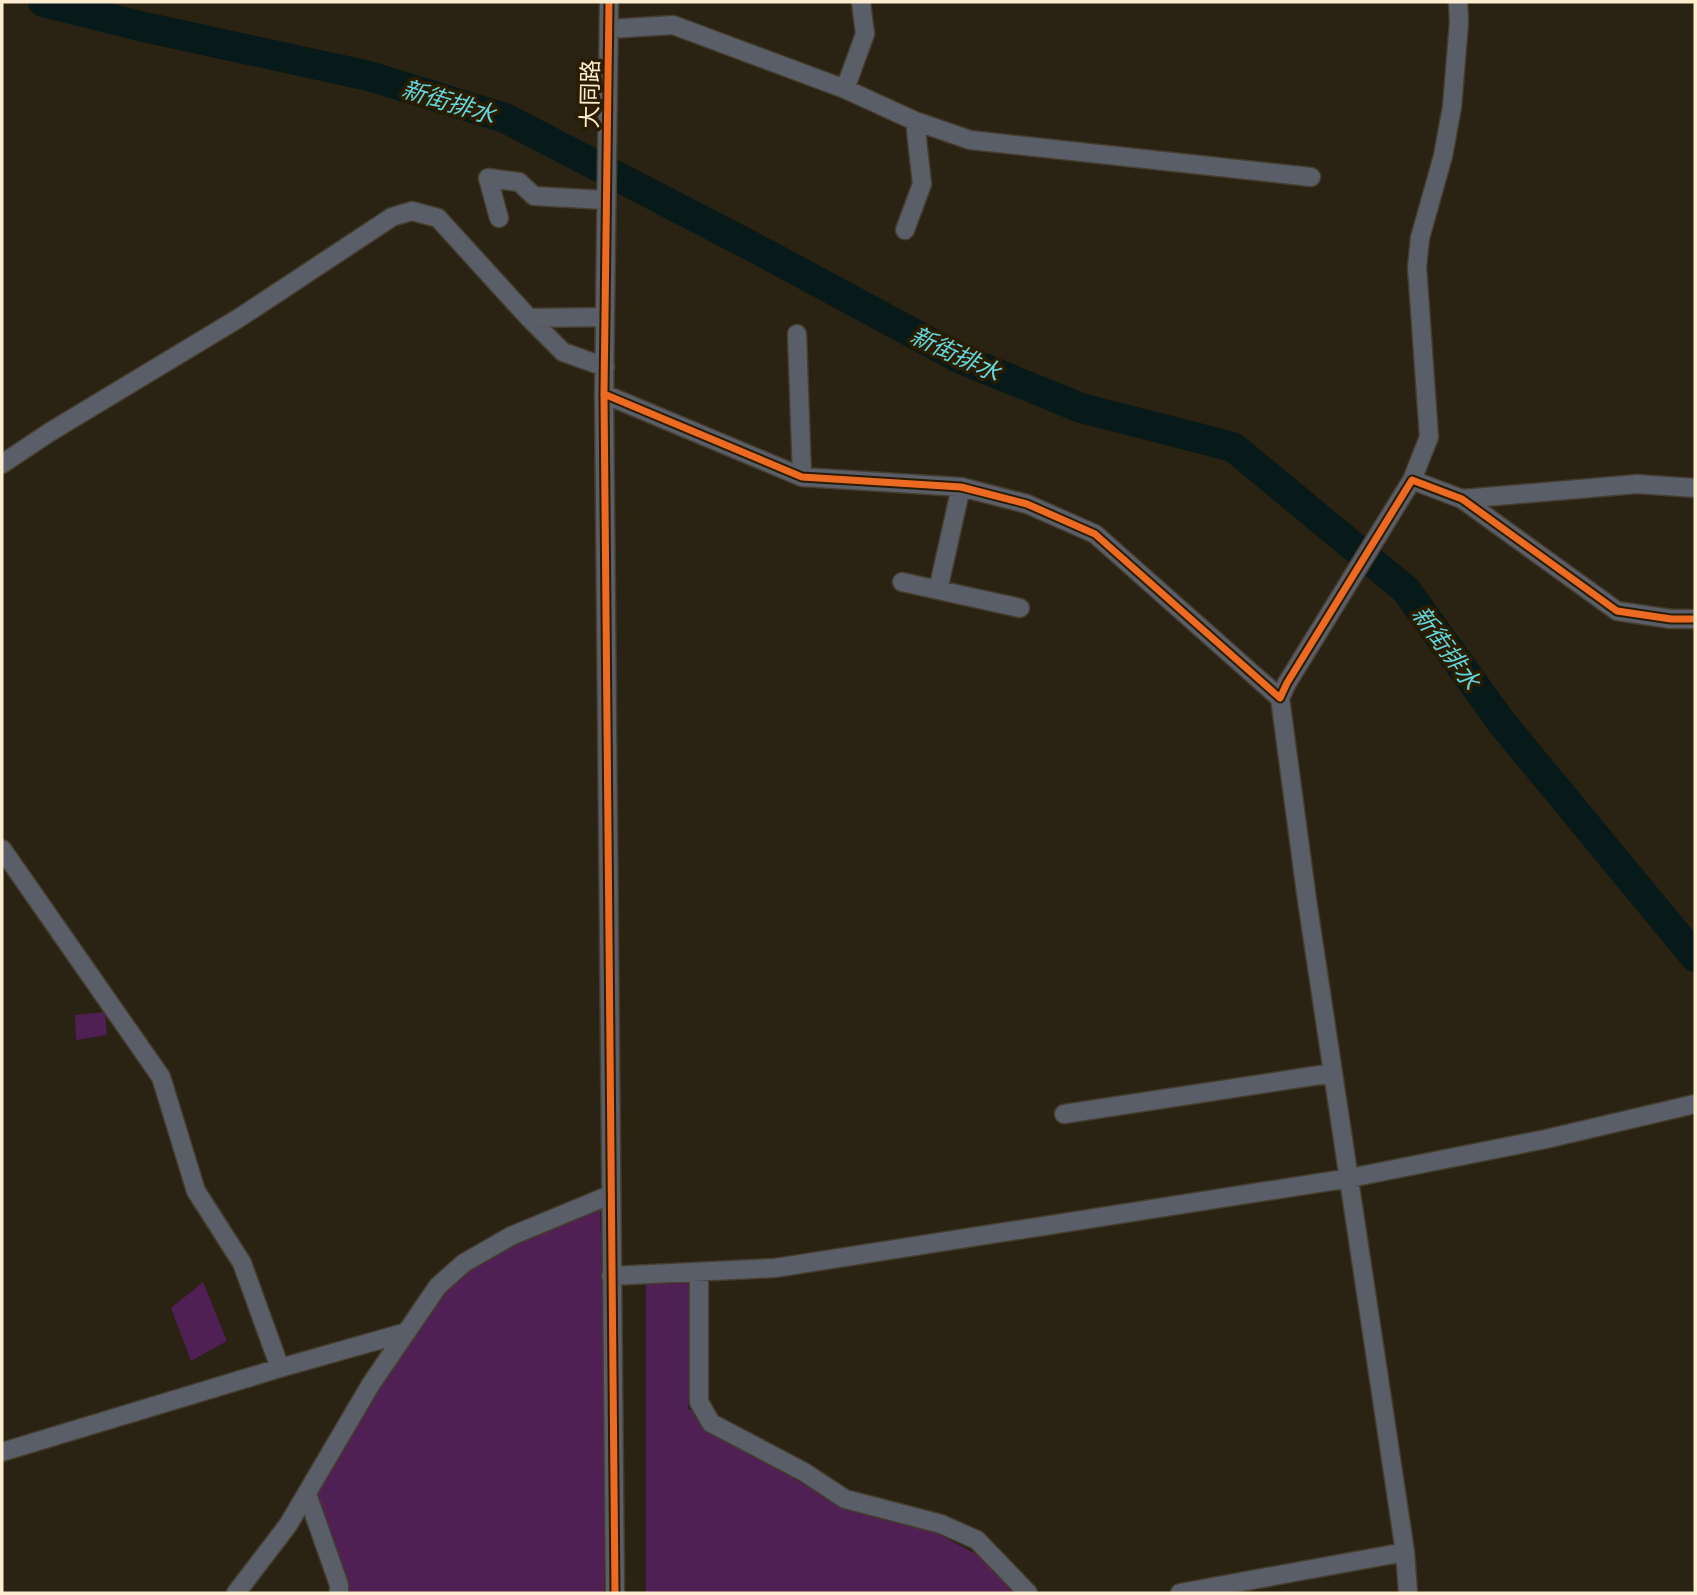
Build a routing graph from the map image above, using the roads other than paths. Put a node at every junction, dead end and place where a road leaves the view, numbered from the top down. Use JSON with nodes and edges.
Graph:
{"nodes":[{"id":1,"x":609,"y":2,"type":"edge"},
{"id":2,"x":862,"y":2,"type":"edge"},
{"id":3,"x":1458,"y":2,"type":"edge"},
{"id":4,"x":609,"y":29,"type":"junction"},
{"id":5,"x":845,"y":89,"type":"junction"},
{"id":6,"x":915,"y":121,"type":"junction"},
{"id":7,"x":1311,"y":177,"type":"dead end"},
{"id":8,"x":605,"y":193,"type":"junction"},
{"id":9,"x":499,"y":218,"type":"dead end"},
{"id":10,"x":905,"y":230,"type":"dead end"},
{"id":11,"x":605,"y":317,"type":"junction"},
{"id":12,"x":529,"y":318,"type":"junction"},
{"id":13,"x":797,"y":334,"type":"dead end"},
{"id":14,"x":605,"y":367,"type":"junction"},
{"id":15,"x":604,"y":394,"type":"junction"},
{"id":16,"x":2,"y":464,"type":"edge"},
{"id":17,"x":802,"y":477,"type":"junction"},
{"id":18,"x":1412,"y":480,"type":"junction"},
{"id":19,"x":961,"y":487,"type":"junction"},
{"id":20,"x":1695,"y":488,"type":"edge"},
{"id":21,"x":1462,"y":499,"type":"junction"},
{"id":22,"x":902,"y":582,"type":"dead end"},
{"id":23,"x":938,"y":590,"type":"junction"},
{"id":24,"x":1020,"y":608,"type":"dead end"},
{"id":25,"x":1695,"y":619,"type":"edge"},
{"id":26,"x":1280,"y":698,"type":"junction"},
{"id":27,"x":2,"y":849,"type":"edge"},
{"id":28,"x":1333,"y":1073,"type":"junction"},
{"id":29,"x":1695,"y":1104,"type":"edge"},
{"id":30,"x":1064,"y":1114,"type":"dead end"},
{"id":31,"x":1350,"y":1178,"type":"junction"},
{"id":32,"x":610,"y":1195,"type":"junction"},
{"id":33,"x":699,"y":1273,"type":"junction"},
{"id":34,"x":611,"y":1276,"type":"junction"},
{"id":35,"x":407,"y":1332,"type":"junction"},
{"id":36,"x":280,"y":1368,"type":"junction"},
{"id":37,"x":2,"y":1452,"type":"edge"},
{"id":38,"x":307,"y":1494,"type":"junction"},
{"id":39,"x":1405,"y":1552,"type":"junction"},
{"id":40,"x":236,"y":1593,"type":"edge"},
{"id":41,"x":340,"y":1593,"type":"edge"},
{"id":42,"x":615,"y":1593,"type":"edge"},
{"id":43,"x":1028,"y":1593,"type":"edge"},
{"id":44,"x":1180,"y":1593,"type":"edge"},
{"id":45,"x":1408,"y":1593,"type":"edge"}],
"edges":[{"from":1,"to":4,"type":"street","name":"大同路"},
{"from":2,"to":5,"type":"street"},
{"from":3,"to":18,"type":"street"},
{"from":4,"to":5,"type":"street"},
{"from":4,"to":8,"type":"street","name":"大同路"},
{"from":5,"to":6,"type":"street"},
{"from":6,"to":7,"type":"street"},
{"from":6,"to":10,"type":"street"},
{"from":8,"to":9,"type":"street"},
{"from":8,"to":11,"type":"street","name":"大同路"},
{"from":11,"to":12,"type":"street"},
{"from":11,"to":14,"type":"street","name":"大同路"},
{"from":12,"to":14,"type":"street"},
{"from":12,"to":16,"type":"street"},
{"from":13,"to":17,"type":"street"},
{"from":14,"to":15,"type":"street","name":"大同路"},
{"from":15,"to":17,"type":"street"},
{"from":15,"to":32,"type":"street","name":"大同路"},
{"from":17,"to":19,"type":"street"},
{"from":18,"to":21,"type":"street"},
{"from":18,"to":26,"type":"street"},
{"from":19,"to":23,"type":"street"},
{"from":19,"to":26,"type":"street"},
{"from":20,"to":21,"type":"street"},
{"from":21,"to":25,"type":"street"},
{"from":22,"to":23,"type":"street"},
{"from":23,"to":24,"type":"street"},
{"from":26,"to":28,"type":"street"},
{"from":27,"to":36,"type":"street"},
{"from":28,"to":30,"type":"street"},
{"from":28,"to":31,"type":"street"},
{"from":29,"to":31,"type":"street"},
{"from":31,"to":33,"type":"street"},
{"from":31,"to":39,"type":"street"},
{"from":32,"to":34,"type":"street","name":"大同路"},
{"from":32,"to":35,"type":"street"},
{"from":33,"to":34,"type":"street"},
{"from":33,"to":43,"type":"street"},
{"from":34,"to":42,"type":"street","name":"大同路"},
{"from":35,"to":36,"type":"street"},
{"from":35,"to":38,"type":"street"},
{"from":36,"to":37,"type":"street"},
{"from":38,"to":40,"type":"street"},
{"from":38,"to":41,"type":"street"},
{"from":39,"to":44,"type":"street"},
{"from":39,"to":45,"type":"street"}]}
